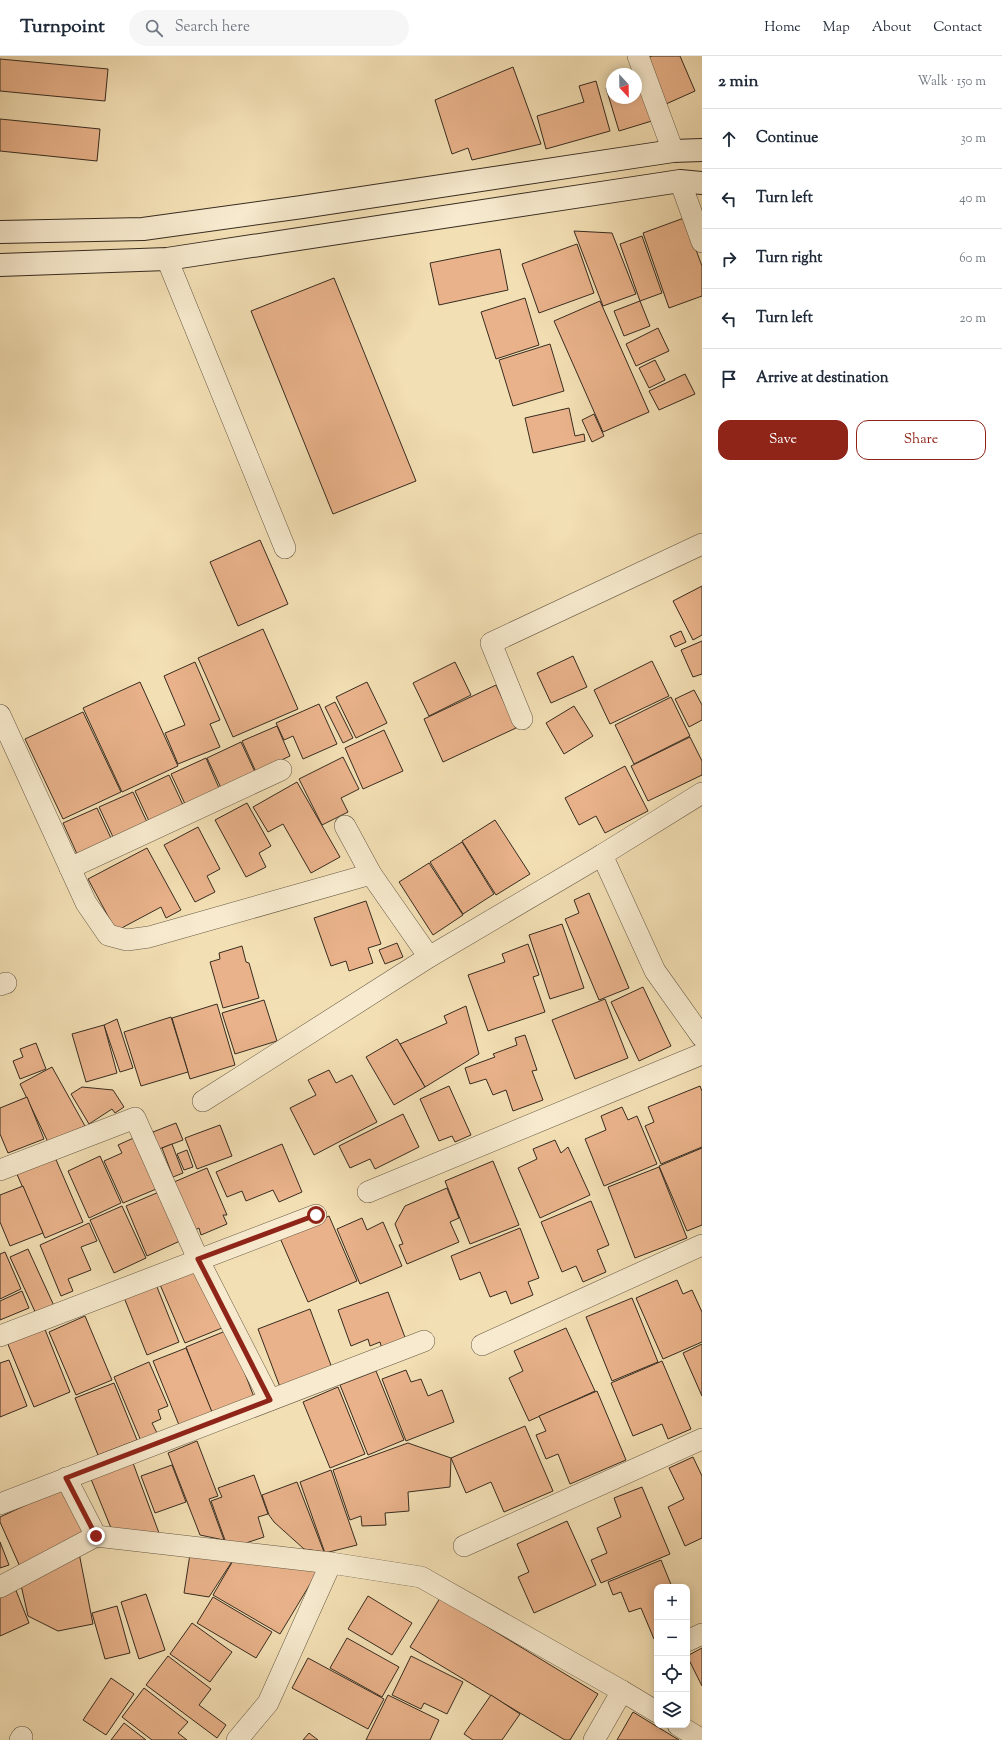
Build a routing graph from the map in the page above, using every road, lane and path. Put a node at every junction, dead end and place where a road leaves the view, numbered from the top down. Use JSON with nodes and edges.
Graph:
{"nodes":[{"id":1,"x":638,"y":56,"type":"edge"},
{"id":2,"x":702,"y":150,"type":"edge"},
{"id":3,"x":673,"y":151,"type":"junction"},
{"id":4,"x":680,"y":181,"type":"junction"},
{"id":5,"x":702,"y":183,"type":"edge"},
{"id":6,"x":0,"y":232,"type":"edge"},
{"id":7,"x":702,"y":242,"type":"edge"},
{"id":8,"x":167,"y":259,"type":"junction"},
{"id":9,"x":0,"y":265,"type":"edge"},
{"id":10,"x":702,"y":544,"type":"edge"},
{"id":11,"x":285,"y":548,"type":"dead end"},
{"id":12,"x":0,"y":715,"type":"edge"},
{"id":13,"x":522,"y":719,"type":"dead end"},
{"id":14,"x":281,"y":770,"type":"dead end"},
{"id":15,"x":702,"y":793,"type":"edge"},
{"id":16,"x":345,"y":826,"type":"dead end"},
{"id":17,"x":602,"y":855,"type":"junction"},
{"id":18,"x":70,"y":868,"type":"junction"},
{"id":19,"x":372,"y":874,"type":"junction"},
{"id":20,"x":429,"y":957,"type":"junction"},
{"id":21,"x":702,"y":1037,"type":"edge"},
{"id":22,"x":702,"y":1054,"type":"edge"},
{"id":23,"x":203,"y":1101,"type":"dead end"},
{"id":24,"x":0,"y":1170,"type":"edge"},
{"id":25,"x":368,"y":1192,"type":"dead end"},
{"id":26,"x":316,"y":1215,"type":"dead end"},
{"id":27,"x":702,"y":1245,"type":"edge"},
{"id":28,"x":198,"y":1259,"type":"junction"},
{"id":29,"x":0,"y":1336,"type":"edge"},
{"id":30,"x":424,"y":1342,"type":"dead end"},
{"id":31,"x":482,"y":1345,"type":"dead end"},
{"id":32,"x":270,"y":1400,"type":"junction"},
{"id":33,"x":702,"y":1439,"type":"edge"},
{"id":34,"x":66,"y":1478,"type":"junction"},
{"id":35,"x":0,"y":1504,"type":"edge"},
{"id":36,"x":96,"y":1536,"type":"junction"},
{"id":37,"x":464,"y":1546,"type":"dead end"},
{"id":38,"x":331,"y":1563,"type":"junction"},
{"id":39,"x":0,"y":1587,"type":"edge"},
{"id":40,"x":702,"y":1634,"type":"edge"},
{"id":41,"x":690,"y":1640,"type":"edge"},
{"id":42,"x":622,"y":1690,"type":"junction"},
{"id":43,"x":654,"y":1710,"type":"edge"},
{"id":44,"x":683,"y":1728,"type":"edge"},
{"id":45,"x":237,"y":1740,"type":"edge"},
{"id":46,"x":594,"y":1740,"type":"edge"},
{"id":47,"x":702,"y":1740,"type":"edge"}],
"edges":[{"from":1,"to":3,"type":"street"},
{"from":2,"to":3,"type":"main road"},
{"from":3,"to":6,"type":"main road"},
{"from":4,"to":5,"type":"main road"},
{"from":4,"to":7,"type":"street"},
{"from":4,"to":8,"type":"main road"},
{"from":8,"to":9,"type":"main road"},
{"from":8,"to":11,"type":"street"},
{"from":10,"to":13,"type":"street"},
{"from":12,"to":18,"type":"street"},
{"from":14,"to":18,"type":"street"},
{"from":15,"to":17,"type":"street"},
{"from":16,"to":19,"type":"street"},
{"from":17,"to":20,"type":"street"},
{"from":17,"to":21,"type":"street"},
{"from":18,"to":19,"type":"street"},
{"from":19,"to":20,"type":"street"},
{"from":20,"to":23,"type":"street"},
{"from":22,"to":25,"type":"street"},
{"from":24,"to":28,"type":"street"},
{"from":26,"to":28,"type":"street"},
{"from":27,"to":31,"type":"street"},
{"from":28,"to":29,"type":"street"},
{"from":28,"to":32,"type":"street"},
{"from":30,"to":32,"type":"street"},
{"from":32,"to":34,"type":"street"},
{"from":33,"to":37,"type":"street"},
{"from":34,"to":35,"type":"street"},
{"from":34,"to":36,"type":"street"},
{"from":36,"to":38,"type":"street"},
{"from":36,"to":39,"type":"street"},
{"from":38,"to":42,"type":"street"},
{"from":38,"to":45,"type":"street"},
{"from":40,"to":41,"type":"street"},
{"from":42,"to":43,"type":"street"},
{"from":42,"to":46,"type":"street"},
{"from":44,"to":47,"type":"street"}]}
